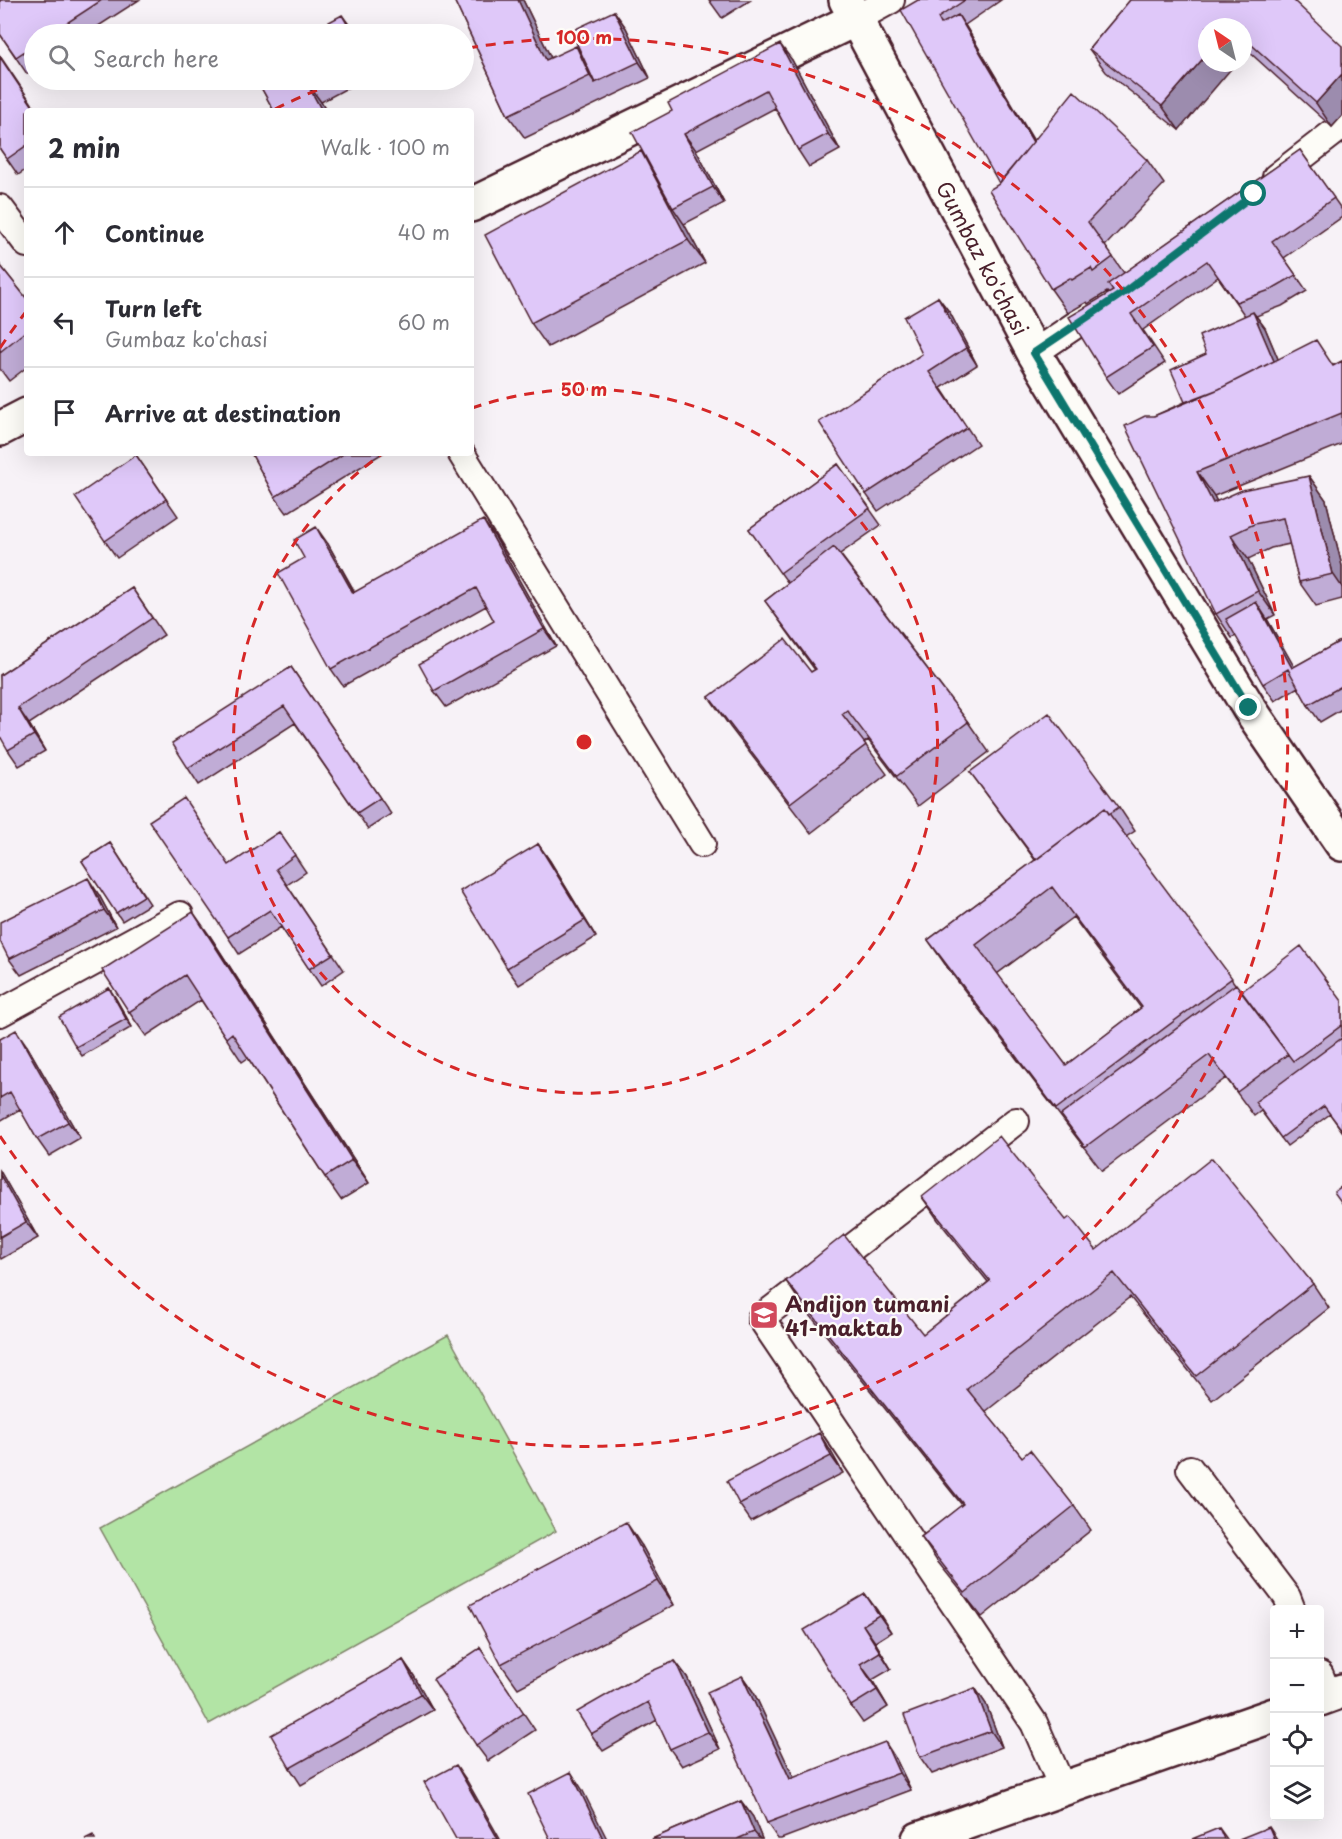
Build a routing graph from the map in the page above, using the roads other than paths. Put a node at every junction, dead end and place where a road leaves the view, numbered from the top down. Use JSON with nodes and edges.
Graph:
{"nodes":[{"id":1,"x":891,"y":0,"type":"edge"},
{"id":2,"x":851,"y":9,"type":"edge"},
{"id":3,"x":1342,"y":126,"type":"edge"},
{"id":4,"x":1254,"y":194,"type":"edge"},
{"id":5,"x":474,"y":203,"type":"edge"},
{"id":6,"x":0,"y":208,"type":"edge"},
{"id":7,"x":24,"y":240,"type":"edge"},
{"id":8,"x":1126,"y":291,"type":"edge"},
{"id":9,"x":1034,"y":353,"type":"junction"},
{"id":10,"x":24,"y":417,"type":"edge"},
{"id":11,"x":0,"y":429,"type":"edge"},
{"id":12,"x":463,"y":456,"type":"edge"},
{"id":13,"x":702,"y":844,"type":"dead end"},
{"id":14,"x":1342,"y":844,"type":"edge"},
{"id":15,"x":180,"y":915,"type":"dead end"},
{"id":16,"x":0,"y":1013,"type":"edge"},
{"id":17,"x":1016,"y":1121,"type":"dead end"},
{"id":18,"x":1190,"y":1469,"type":"dead end"},
{"id":19,"x":1290,"y":1605,"type":"edge"},
{"id":20,"x":1270,"y":1717,"type":"edge"},
{"id":21,"x":1063,"y":1789,"type":"junction"},
{"id":22,"x":919,"y":1839,"type":"edge"}],
"edges":[{"from":1,"to":2,"type":"lane"},
{"from":2,"to":5,"type":"main road"},
{"from":2,"to":9,"type":"main road","name":"Gumbaz ko'chasi"},
{"from":3,"to":4,"type":"lane"},
{"from":6,"to":7,"type":"lane"},
{"from":8,"to":9,"type":"lane"},
{"from":9,"to":14,"type":"main road","name":"Gumbaz ko'chasi"},
{"from":10,"to":11,"type":"main road"},
{"from":12,"to":13,"type":"lane"},
{"from":15,"to":16,"type":"lane"},
{"from":17,"to":21,"type":"lane"},
{"from":18,"to":19,"type":"lane"},
{"from":20,"to":21,"type":"main road"},
{"from":21,"to":22,"type":"main road"}]}
